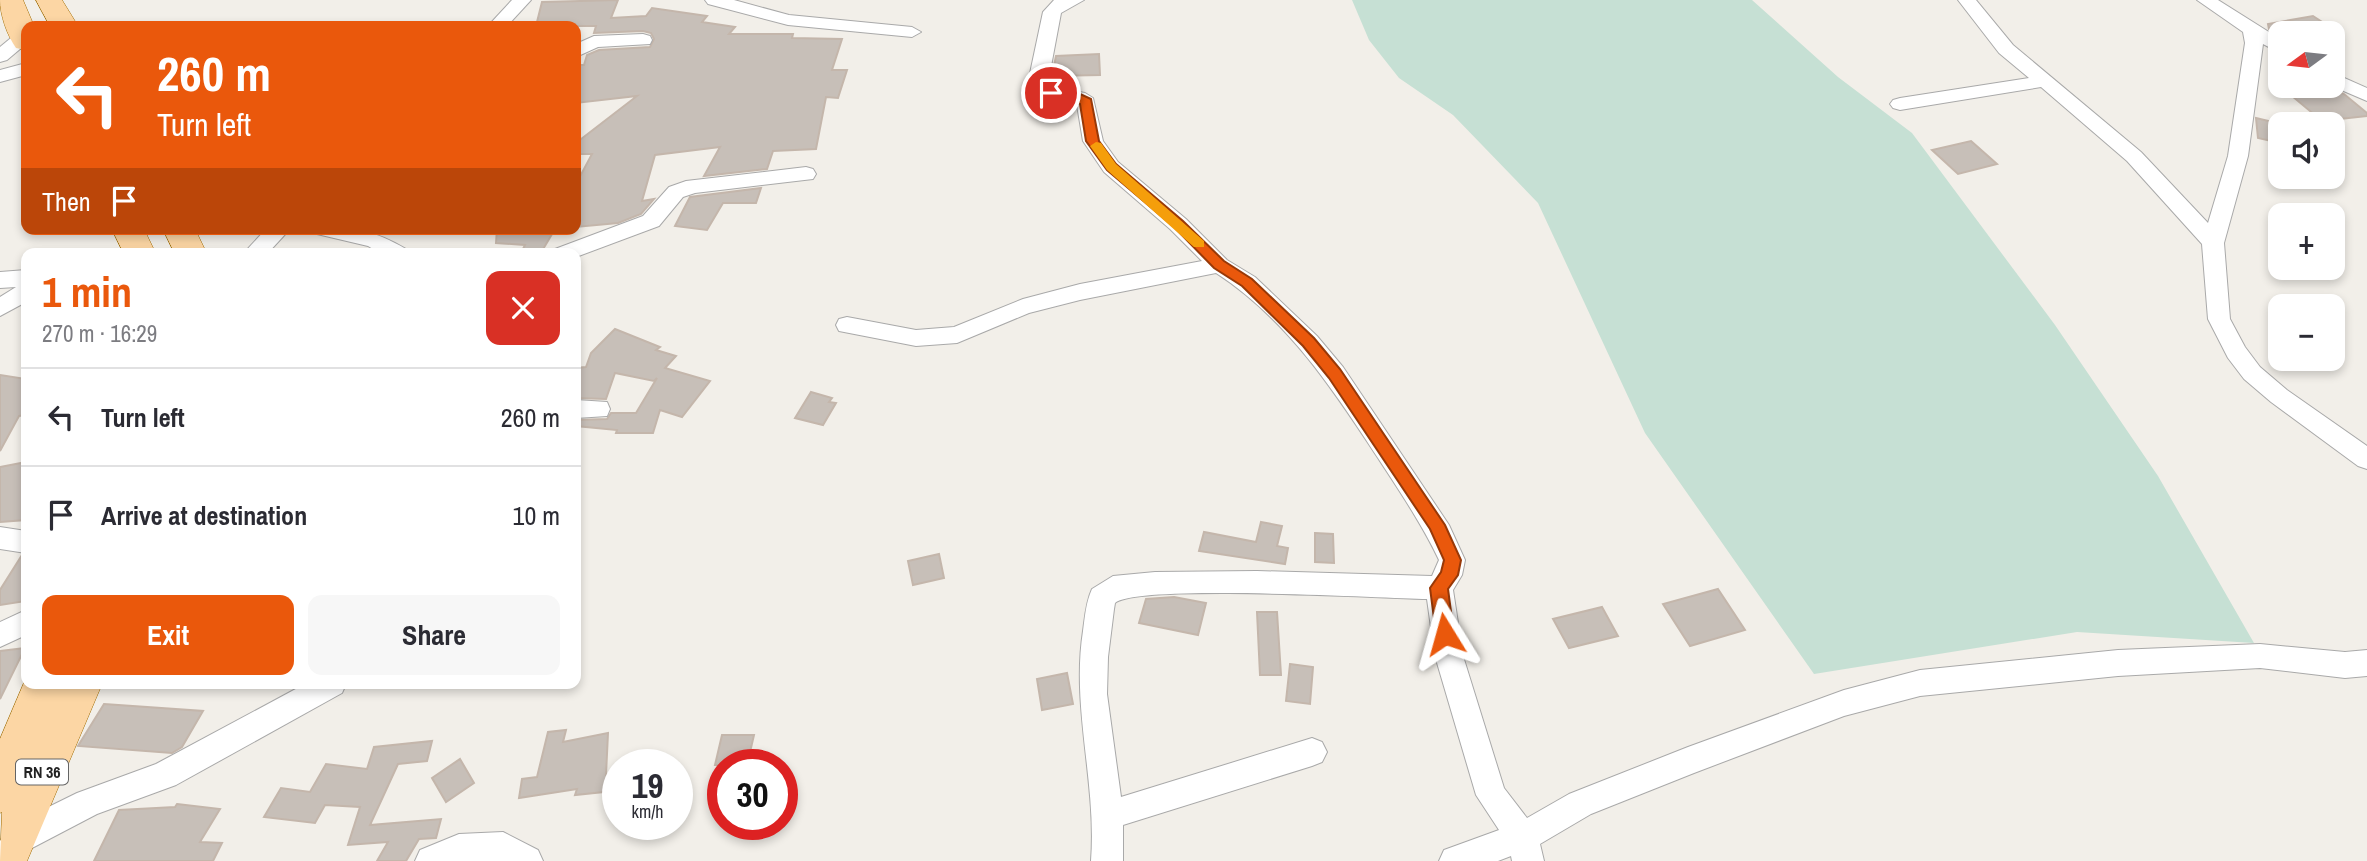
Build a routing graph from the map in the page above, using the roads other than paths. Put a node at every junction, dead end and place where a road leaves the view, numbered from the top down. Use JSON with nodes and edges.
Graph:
{"nodes":[{"id":1,"x":9,"y":0,"type":"edge"},
{"id":2,"x":522,"y":0,"type":"edge"},
{"id":3,"x":714,"y":0,"type":"edge"},
{"id":4,"x":1075,"y":0,"type":"edge"},
{"id":5,"x":1967,"y":0,"type":"edge"},
{"id":6,"x":2206,"y":0,"type":"edge"},
{"id":7,"x":502,"y":21,"type":"edge"},
{"id":8,"x":2252,"y":30,"type":"junction"},
{"id":9,"x":912,"y":32,"type":"dead end"},
{"id":10,"x":643,"y":40,"type":"dead end"},
{"id":11,"x":2268,"y":40,"type":"edge"},
{"id":12,"x":16,"y":41,"type":"edge"},
{"id":13,"x":581,"y":48,"type":"edge"},
{"id":14,"x":0,"y":56,"type":"edge"},
{"id":15,"x":21,"y":70,"type":"edge"},
{"id":16,"x":0,"y":76,"type":"edge"},
{"id":17,"x":2045,"y":81,"type":"junction"},
{"id":18,"x":2345,"y":85,"type":"edge"},
{"id":19,"x":2367,"y":95,"type":"edge"},
{"id":20,"x":1900,"y":104,"type":"dead end"},
{"id":21,"x":806,"y":174,"type":"dead end"},
{"id":22,"x":273,"y":235,"type":"edge"},
{"id":23,"x":351,"y":235,"type":"edge"},
{"id":24,"x":2213,"y":243,"type":"junction"},
{"id":25,"x":260,"y":248,"type":"edge"},
{"id":26,"x":388,"y":248,"type":"edge"},
{"id":27,"x":579,"y":248,"type":"edge"},
{"id":28,"x":1219,"y":265,"type":"junction"},
{"id":29,"x":21,"y":278,"type":"edge"},
{"id":30,"x":0,"y":280,"type":"edge"},
{"id":31,"x":21,"y":293,"type":"edge"},
{"id":32,"x":0,"y":308,"type":"edge"},
{"id":33,"x":847,"y":325,"type":"dead end"},
{"id":34,"x":2367,"y":459,"type":"edge"},
{"id":35,"x":0,"y":538,"type":"edge"},
{"id":36,"x":21,"y":541,"type":"edge"},
{"id":37,"x":1439,"y":588,"type":"junction"},
{"id":38,"x":21,"y":624,"type":"edge"},
{"id":39,"x":0,"y":635,"type":"edge"},
{"id":40,"x":2367,"y":663,"type":"edge"},
{"id":41,"x":43,"y":689,"type":"edge"},
{"id":42,"x":79,"y":689,"type":"edge"},
{"id":43,"x":323,"y":689,"type":"edge"},
{"id":44,"x":1312,"y":752,"type":"dead end"},
{"id":45,"x":1,"y":787,"type":"edge"},
{"id":46,"x":1108,"y":816,"type":"junction"},
{"id":47,"x":1525,"y":849,"type":"edge"},
{"id":48,"x":4,"y":861,"type":"edge"},
{"id":49,"x":431,"y":861,"type":"edge"},
{"id":50,"x":527,"y":861,"type":"edge"},
{"id":51,"x":1107,"y":861,"type":"edge"},
{"id":52,"x":1455,"y":861,"type":"edge"}],
"edges":[{"from":1,"to":12,"type":"main road"},
{"from":2,"to":7,"type":"street"},
{"from":3,"to":9,"type":"street"},
{"from":4,"to":28,"type":"street"},
{"from":5,"to":17,"type":"street"},
{"from":6,"to":8,"type":"street"},
{"from":8,"to":11,"type":"street"},
{"from":8,"to":24,"type":"street"},
{"from":10,"to":13,"type":"street"},
{"from":12,"to":14,"type":"street"},
{"from":15,"to":16,"type":"street"},
{"from":17,"to":20,"type":"street"},
{"from":17,"to":24,"type":"street"},
{"from":18,"to":19,"type":"street"},
{"from":21,"to":27,"type":"street"},
{"from":22,"to":25,"type":"street"},
{"from":23,"to":26,"type":"street"},
{"from":24,"to":34,"type":"street"},
{"from":28,"to":33,"type":"street"},
{"from":28,"to":37,"type":"street"},
{"from":29,"to":30,"type":"street"},
{"from":31,"to":32,"type":"street"},
{"from":35,"to":36,"type":"street"},
{"from":37,"to":46,"type":"street"},
{"from":37,"to":47,"type":"street"},
{"from":38,"to":39,"type":"street"},
{"from":40,"to":47,"type":"street"},
{"from":41,"to":45,"type":"main road","number":"RN 36"},
{"from":42,"to":48,"type":"main road","number":"RN 36"},
{"from":43,"to":48,"type":"street"},
{"from":44,"to":46,"type":"street"},
{"from":46,"to":51,"type":"street"},
{"from":47,"to":52,"type":"street"},
{"from":49,"to":50,"type":"street"}]}
